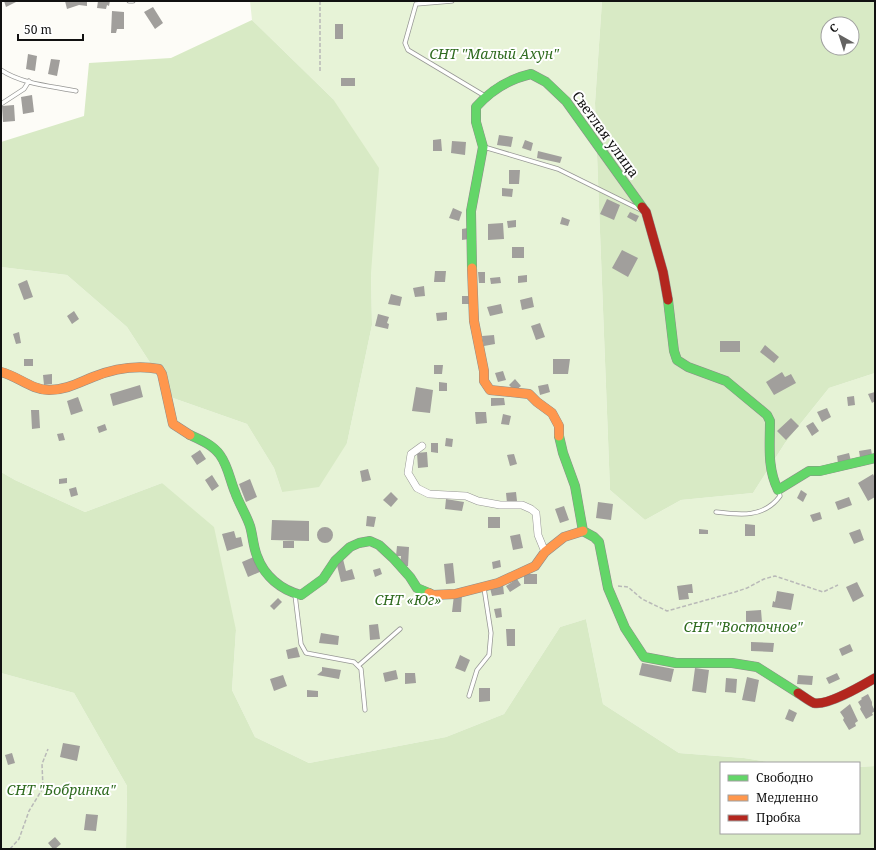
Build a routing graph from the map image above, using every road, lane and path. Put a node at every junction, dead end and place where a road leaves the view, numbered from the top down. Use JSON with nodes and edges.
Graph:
{"nodes":[{"id":1,"x":129,"y":1,"type":"edge"},
{"id":2,"x":133,"y":1,"type":"edge"},
{"id":3,"x":320,"y":1,"type":"edge"},
{"id":4,"x":452,"y":1,"type":"edge"},
{"id":5,"x":1,"y":70,"type":"edge"},
{"id":6,"x":320,"y":71,"type":"dead end"},
{"id":7,"x":29,"y":81,"type":"junction"},
{"id":8,"x":76,"y":91,"type":"dead end"},
{"id":9,"x":485,"y":96,"type":"junction"},
{"id":10,"x":1,"y":104,"type":"edge"},
{"id":11,"x":482,"y":147,"type":"junction"},
{"id":12,"x":646,"y":212,"type":"junction"},
{"id":13,"x":1,"y":372,"type":"edge"},
{"id":14,"x":422,"y":446,"type":"dead end"},
{"id":15,"x":875,"y":458,"type":"edge"},
{"id":16,"x":778,"y":490,"type":"junction"},
{"id":17,"x":716,"y":512,"type":"dead end"},
{"id":18,"x":583,"y":531,"type":"junction"},
{"id":19,"x":545,"y":552,"type":"junction"},
{"id":20,"x":838,"y":585,"type":"dead end"},
{"id":21,"x":484,"y":587,"type":"junction"},
{"id":22,"x":608,"y":588,"type":"junction"},
{"id":23,"x":294,"y":594,"type":"junction"},
{"id":24,"x":400,"y":629,"type":"dead end"},
{"id":25,"x":358,"y":666,"type":"junction"},
{"id":26,"x":875,"y":678,"type":"edge"},
{"id":27,"x":469,"y":696,"type":"dead end"},
{"id":28,"x":365,"y":710,"type":"dead end"},
{"id":29,"x":48,"y":749,"type":"dead end"},
{"id":30,"x":10,"y":849,"type":"edge"}],
"edges":[{"from":1,"to":2,"type":"lane"},
{"from":3,"to":6,"type":"path"},
{"from":4,"to":9,"type":"lane"},
{"from":5,"to":7,"type":"lane"},
{"from":7,"to":8,"type":"lane"},
{"from":7,"to":10,"type":"lane"},
{"from":9,"to":11,"type":"street"},
{"from":9,"to":12,"type":"street","name":"Светлая улица"},
{"from":11,"to":12,"type":"lane"},
{"from":11,"to":18,"type":"street"},
{"from":12,"to":16,"type":"street","name":"Светлая улица"},
{"from":13,"to":23,"type":"street"},
{"from":14,"to":19,"type":"street"},
{"from":15,"to":16,"type":"street"},
{"from":16,"to":17,"type":"lane"},
{"from":18,"to":19,"type":"street"},
{"from":18,"to":22,"type":"street"},
{"from":19,"to":21,"type":"street"},
{"from":20,"to":22,"type":"path"},
{"from":21,"to":23,"type":"street"},
{"from":21,"to":27,"type":"lane"},
{"from":22,"to":26,"type":"street"},
{"from":23,"to":25,"type":"lane"},
{"from":24,"to":25,"type":"lane"},
{"from":25,"to":28,"type":"lane"},
{"from":29,"to":30,"type":"path"}]}
